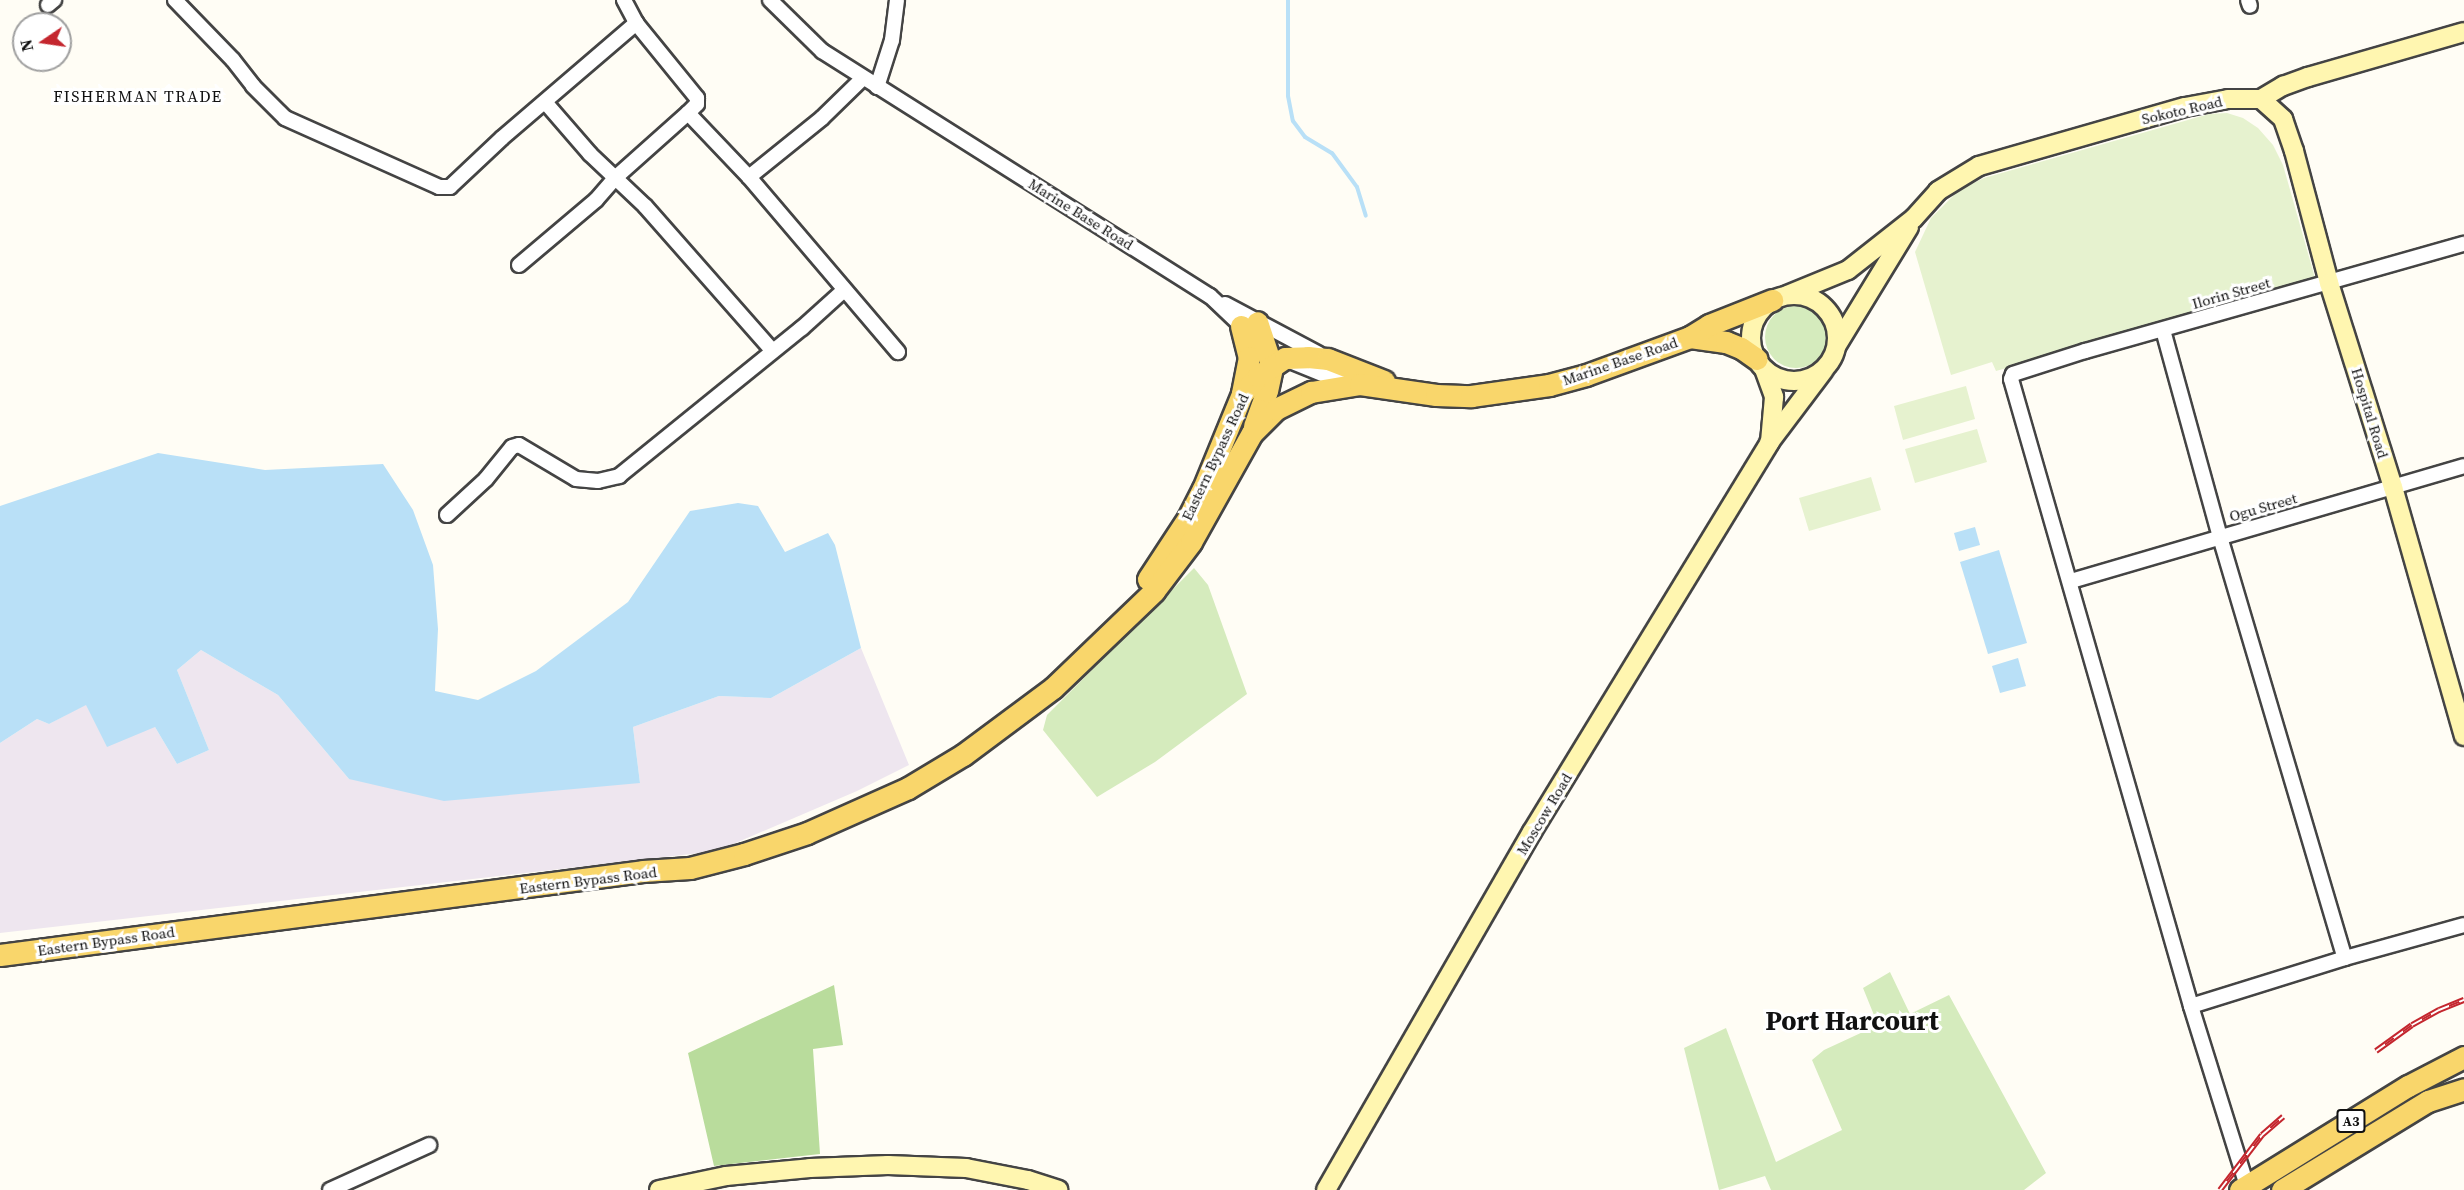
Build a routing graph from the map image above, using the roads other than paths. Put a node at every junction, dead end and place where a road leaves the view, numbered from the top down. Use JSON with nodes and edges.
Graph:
{"nodes":[{"id":1,"x":175,"y":0,"type":"edge"},
{"id":2,"x":624,"y":0,"type":"edge"},
{"id":3,"x":770,"y":0,"type":"edge"},
{"id":4,"x":897,"y":0,"type":"edge"},
{"id":5,"x":636,"y":23,"type":"junction"},
{"id":6,"x":2464,"y":32,"type":"edge"},
{"id":7,"x":863,"y":78,"type":"junction"},
{"id":8,"x":877,"y":87,"type":"junction"},
{"id":9,"x":2260,"y":99,"type":"junction"},
{"id":10,"x":545,"y":102,"type":"junction"},
{"id":11,"x":688,"y":113,"type":"junction"},
{"id":12,"x":749,"y":177,"type":"junction"},
{"id":13,"x":615,"y":178,"type":"junction"},
{"id":14,"x":1914,"y":218,"type":"junction"},
{"id":15,"x":2464,"y":244,"type":"edge"},
{"id":16,"x":519,"y":265,"type":"dead end"},
{"id":17,"x":2329,"y":283,"type":"junction"},
{"id":18,"x":844,"y":290,"type":"junction"},
{"id":19,"x":1780,"y":298,"type":"junction"},
{"id":20,"x":1249,"y":324,"type":"junction"},
{"id":21,"x":2163,"y":330,"type":"junction"},
{"id":22,"x":1690,"y":337,"type":"junction"},
{"id":23,"x":1837,"y":345,"type":"junction"},
{"id":24,"x":773,"y":351,"type":"junction"},
{"id":25,"x":898,"y":352,"type":"dead end"},
{"id":26,"x":1328,"y":359,"type":"junction"},
{"id":27,"x":1279,"y":363,"type":"junction"},
{"id":28,"x":1760,"y":364,"type":"junction"},
{"id":29,"x":1824,"y":370,"type":"junction"},
{"id":30,"x":1360,"y":384,"type":"junction"},
{"id":31,"x":1407,"y":389,"type":"junction"},
{"id":32,"x":1242,"y":394,"type":"junction"},
{"id":33,"x":1252,"y":433,"type":"junction"},
{"id":34,"x":1769,"y":443,"type":"junction"},
{"id":35,"x":2464,"y":466,"type":"edge"},
{"id":36,"x":2393,"y":487,"type":"junction"},
{"id":37,"x":447,"y":515,"type":"dead end"},
{"id":38,"x":2220,"y":537,"type":"junction"},
{"id":39,"x":2071,"y":581,"type":"junction"},
{"id":40,"x":1111,"y":632,"type":"junction"},
{"id":41,"x":2458,"y":690,"type":"edge"},
{"id":42,"x":2464,"y":736,"type":"edge"},
{"id":43,"x":2464,"y":925,"type":"edge"},
{"id":44,"x":0,"y":955,"type":"edge"},
{"id":45,"x":2345,"y":958,"type":"junction"},
{"id":46,"x":2191,"y":1006,"type":"junction"},
{"id":47,"x":2464,"y":1057,"type":"edge"},
{"id":48,"x":2464,"y":1089,"type":"edge"},
{"id":49,"x":429,"y":1145,"type":"dead end"},
{"id":50,"x":2243,"y":1188,"type":"edge"},
{"id":51,"x":330,"y":1190,"type":"edge"},
{"id":52,"x":659,"y":1190,"type":"edge"},
{"id":53,"x":1058,"y":1190,"type":"edge"},
{"id":54,"x":1326,"y":1190,"type":"edge"},
{"id":55,"x":2282,"y":1190,"type":"edge"}],
"edges":[{"from":1,"to":10,"type":"street"},
{"from":2,"to":5,"type":"street"},
{"from":3,"to":7,"type":"street","name":"Marine Base Road"},
{"from":4,"to":8,"type":"street"},
{"from":5,"to":10,"type":"street"},
{"from":5,"to":11,"type":"street"},
{"from":6,"to":9,"type":"street","name":"Sokoto Road"},
{"from":7,"to":8,"type":"street","name":"Marine Base Road"},
{"from":7,"to":12,"type":"street"},
{"from":8,"to":20,"type":"street","name":"Marine Base Road"},
{"from":9,"to":14,"type":"street","name":"Sokoto Road"},
{"from":9,"to":17,"type":"street","name":"Hospital Road"},
{"from":10,"to":13,"type":"street"},
{"from":11,"to":12,"type":"street"},
{"from":11,"to":13,"type":"street"},
{"from":12,"to":18,"type":"street"},
{"from":13,"to":16,"type":"street"},
{"from":13,"to":24,"type":"street"},
{"from":14,"to":19,"type":"street","name":"Sokoto Road"},
{"from":14,"to":23,"type":"street","name":"Sokoto Road"},
{"from":15,"to":17,"type":"street","name":"Ilorin Street"},
{"from":17,"to":21,"type":"street","name":"Ilorin Street"},
{"from":17,"to":36,"type":"street","name":"Hospital Road"},
{"from":18,"to":24,"type":"street"},
{"from":18,"to":25,"type":"street"},
{"from":19,"to":22,"type":"main road","name":"Marine Base Road"},
{"from":19,"to":23,"type":"street"},
{"from":19,"to":28,"type":"street"},
{"from":20,"to":26,"type":"street","name":"Marine Base Road"},
{"from":20,"to":27,"type":"main road"},
{"from":20,"to":32,"type":"main road"},
{"from":21,"to":38,"type":"street"},
{"from":21,"to":39,"type":"street","name":"Ilorin Street"},
{"from":22,"to":28,"type":"main road","name":"Marine Base Road"},
{"from":22,"to":31,"type":"main road","name":"Marine Base Road"},
{"from":23,"to":29,"type":"street"},
{"from":24,"to":37,"type":"street"},
{"from":26,"to":27,"type":"main road"},
{"from":26,"to":31,"type":"main road","name":"Marine Base Road"},
{"from":27,"to":30,"type":"street","name":"Marine Base Road"},
{"from":27,"to":32,"type":"main road","name":"Eastern Bypass Road"},
{"from":27,"to":33,"type":"main road"},
{"from":28,"to":29,"type":"street"},
{"from":28,"to":34,"type":"street","name":"Moscow Road"},
{"from":29,"to":34,"type":"street","name":"Moscow Road"},
{"from":30,"to":31,"type":"main road","name":"Marine Base Road"},
{"from":30,"to":33,"type":"main road","name":"Eastern Bypass Road"},
{"from":32,"to":40,"type":"main road","name":"Eastern Bypass Road"},
{"from":33,"to":40,"type":"main road","name":"Eastern Bypass Road"},
{"from":34,"to":54,"type":"street","name":"Moscow Road"},
{"from":35,"to":36,"type":"street","name":"Ogu Street"},
{"from":36,"to":38,"type":"street","name":"Ogu Street"},
{"from":36,"to":41,"type":"street","name":"Hospital Road"},
{"from":38,"to":39,"type":"street","name":"Ogu Street"},
{"from":38,"to":45,"type":"street"},
{"from":39,"to":46,"type":"street"},
{"from":40,"to":44,"type":"main road","name":"Eastern Bypass Road"},
{"from":41,"to":42,"type":"street","name":"Hospital Road"},
{"from":43,"to":45,"type":"street"},
{"from":45,"to":46,"type":"street"},
{"from":46,"to":50,"type":"street"},
{"from":47,"to":50,"type":"main road","number":"A3"},
{"from":48,"to":55,"type":"main road","number":"A3"},
{"from":49,"to":51,"type":"street"},
{"from":52,"to":53,"type":"street"}]}
